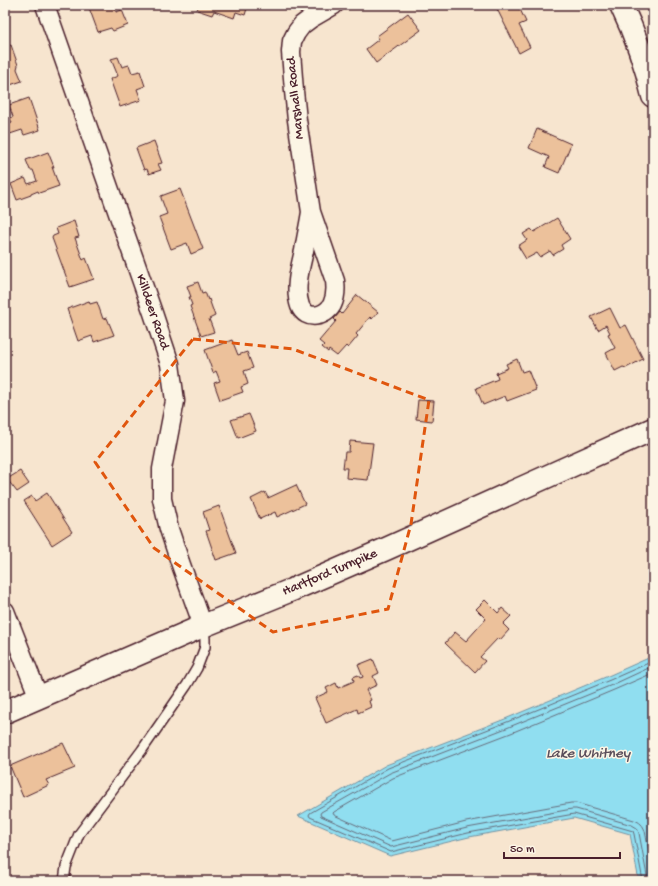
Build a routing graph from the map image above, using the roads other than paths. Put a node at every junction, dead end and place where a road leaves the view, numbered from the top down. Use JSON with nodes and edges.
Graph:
{"nodes":[{"id":1,"x":45,"y":5,"type":"edge"},
{"id":2,"x":334,"y":5,"type":"edge"},
{"id":3,"x":621,"y":5,"type":"edge"},
{"id":4,"x":653,"y":96,"type":"edge"},
{"id":5,"x":311,"y":212,"type":"junction"},
{"id":6,"x":653,"y":429,"type":"edge"},
{"id":7,"x":5,"y":611,"type":"edge"},
{"id":8,"x":203,"y":626,"type":"junction"},
{"id":9,"x":39,"y":698,"type":"junction"},
{"id":10,"x":5,"y":712,"type":"edge"},
{"id":11,"x":64,"y":881,"type":"edge"}],
"edges":[{"from":1,"to":8,"type":"street","name":"Killdeer Road"},
{"from":2,"to":5,"type":"street","name":"Marshall Road"},
{"from":3,"to":4,"type":"main road"},
{"from":5,"to":5,"type":"street","name":"Marshall Road"},
{"from":6,"to":8,"type":"main road","name":"Hartford Turnpike"},
{"from":7,"to":9,"type":"street"},
{"from":8,"to":9,"type":"main road","name":"Hartford Turnpike"},
{"from":8,"to":11,"type":"lane"},
{"from":9,"to":10,"type":"main road","name":"Hartford Turnpike"}]}
